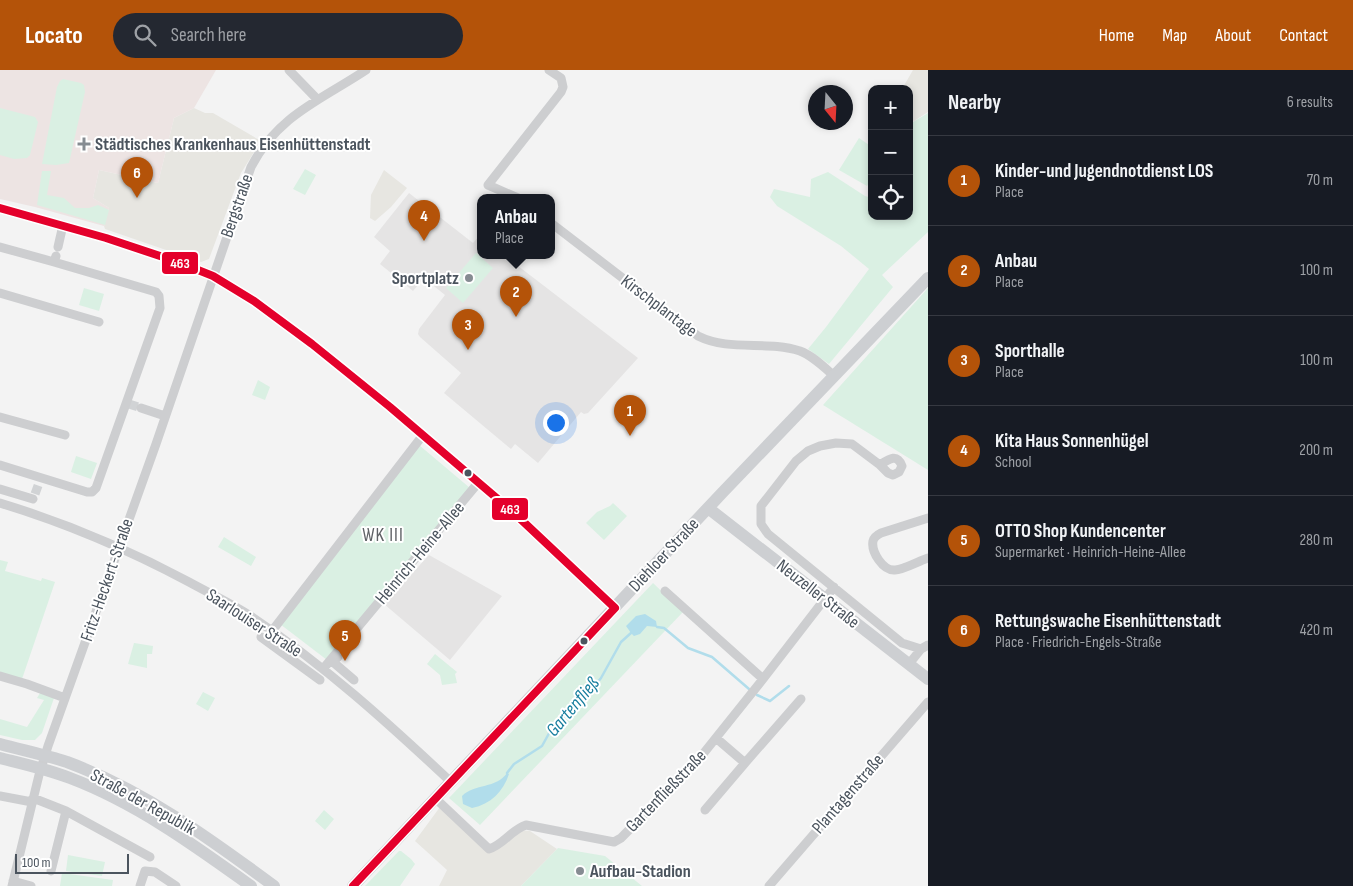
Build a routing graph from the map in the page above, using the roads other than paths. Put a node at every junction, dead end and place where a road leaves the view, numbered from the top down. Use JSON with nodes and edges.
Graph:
{"nodes":[{"id":1,"x":288,"y":70,"type":"edge"},
{"id":2,"x":366,"y":70,"type":"edge"},
{"id":3,"x":550,"y":70,"type":"edge"},
{"id":4,"x":317,"y":99,"type":"junction"},
{"id":5,"x":509,"y":194,"type":"edge"},
{"id":6,"x":0,"y":208,"type":"edge"},
{"id":7,"x":63,"y":225,"type":"junction"},
{"id":8,"x":555,"y":225,"type":"edge"},
{"id":9,"x":0,"y":247,"type":"edge"},
{"id":10,"x":56,"y":255,"type":"junction"},
{"id":11,"x":213,"y":276,"type":"junction"},
{"id":12,"x":928,"y":278,"type":"edge"},
{"id":13,"x":0,"y":293,"type":"edge"},
{"id":14,"x":99,"y":322,"type":"dead end"},
{"id":15,"x":834,"y":376,"type":"junction"},
{"id":16,"x":141,"y":408,"type":"tunnel mouth"},
{"id":17,"x":165,"y":416,"type":"junction"},
{"id":18,"x":0,"y":417,"type":"edge"},
{"id":19,"x":65,"y":435,"type":"dead end"},
{"id":20,"x":423,"y":435,"type":"junction"},
{"id":21,"x":0,"y":465,"type":"edge"},
{"id":22,"x":880,"y":465,"type":"dead end"},
{"id":23,"x":478,"y":482,"type":"junction"},
{"id":24,"x":0,"y":489,"type":"edge"},
{"id":25,"x":0,"y":503,"type":"edge"},
{"id":26,"x":708,"y":508,"type":"junction"},
{"id":27,"x":28,"y":512,"type":"junction"},
{"id":28,"x":928,"y":518,"type":"edge"},
{"id":29,"x":118,"y":546,"type":"junction"},
{"id":30,"x":928,"y":558,"type":"edge"},
{"id":31,"x":834,"y":587,"type":"junction"},
{"id":32,"x":665,"y":591,"type":"dead end"},
{"id":33,"x":824,"y":598,"type":"junction"},
{"id":34,"x":615,"y":608,"type":"junction"},
{"id":35,"x":272,"y":631,"type":"junction"},
{"id":36,"x":261,"y":637,"type":"dead end"},
{"id":37,"x":925,"y":647,"type":"edge"},
{"id":38,"x":341,"y":648,"type":"junction"},
{"id":39,"x":909,"y":664,"type":"junction"},
{"id":40,"x":323,"y":669,"type":"junction"},
{"id":41,"x":0,"y":676,"type":"edge"},
{"id":42,"x":763,"y":679,"type":"junction"},
{"id":43,"x":928,"y":679,"type":"edge"},
{"id":44,"x":320,"y":680,"type":"dead end"},
{"id":45,"x":354,"y":680,"type":"dead end"},
{"id":46,"x":65,"y":698,"type":"junction"},
{"id":47,"x":801,"y":699,"type":"dead end"},
{"id":48,"x":928,"y":702,"type":"edge"},
{"id":49,"x":716,"y":738,"type":"junction"},
{"id":50,"x":0,"y":744,"type":"edge"},
{"id":51,"x":0,"y":758,"type":"edge"},
{"id":52,"x":44,"y":762,"type":"junction"},
{"id":53,"x":745,"y":763,"type":"junction"},
{"id":54,"x":451,"y":782,"type":"junction"},
{"id":55,"x":0,"y":796,"type":"edge"},
{"id":56,"x":435,"y":798,"type":"junction"},
{"id":57,"x":33,"y":800,"type":"junction"},
{"id":58,"x":705,"y":810,"type":"dead end"},
{"id":59,"x":66,"y":811,"type":"junction"},
{"id":60,"x":150,"y":857,"type":"dead end"},
{"id":61,"x":51,"y":872,"type":"dead end"},
{"id":62,"x":12,"y":884,"type":"edge"},
{"id":63,"x":31,"y":886,"type":"edge"},
{"id":64,"x":140,"y":886,"type":"edge"},
{"id":65,"x":176,"y":886,"type":"edge"},
{"id":66,"x":251,"y":886,"type":"edge"},
{"id":67,"x":274,"y":886,"type":"edge"},
{"id":68,"x":352,"y":886,"type":"edge"},
{"id":69,"x":768,"y":886,"type":"edge"}],
"edges":[{"from":1,"to":4,"type":"street"},
{"from":2,"to":4,"type":"street","name":"Bergstraße"},
{"from":3,"to":5,"type":"street"},
{"from":4,"to":11,"type":"street","name":"Bergstraße"},
{"from":6,"to":7,"type":"street"},
{"from":7,"to":10,"type":"street"},
{"from":7,"to":11,"type":"street"},
{"from":8,"to":15,"type":"street","name":"Kirschplantage"},
{"from":9,"to":10,"type":"street"},
{"from":10,"to":21,"type":"street"},
{"from":11,"to":17,"type":"street","name":"Fritz-Heckert-Straße"},
{"from":11,"to":20,"type":"street"},
{"from":12,"to":15,"type":"street","name":"Diehloer Straße"},
{"from":13,"to":14,"type":"street"},
{"from":15,"to":26,"type":"street","name":"Diehloer Straße"},
{"from":16,"to":17,"type":"street"},
{"from":17,"to":29,"type":"street","name":"Fritz-Heckert-Straße"},
{"from":18,"to":19,"type":"street"},
{"from":20,"to":23,"type":"street"},
{"from":20,"to":35,"type":"street"},
{"from":22,"to":31,"type":"street"},
{"from":23,"to":34,"type":"street"},
{"from":23,"to":38,"type":"street","name":"Heinrich-Heine-Allee"},
{"from":24,"to":27,"type":"street"},
{"from":25,"to":27,"type":"street","name":"Saarlouiser Straße"},
{"from":26,"to":33,"type":"street","name":"Neuzeller Straße"},
{"from":26,"to":34,"type":"street","name":"Diehloer Straße"},
{"from":27,"to":29,"type":"street","name":"Saarlouiser Straße"},
{"from":28,"to":30,"type":"street"},
{"from":29,"to":35,"type":"street","name":"Saarlouiser Straße"},
{"from":29,"to":46,"type":"street","name":"Fritz-Heckert-Straße"},
{"from":31,"to":33,"type":"street","name":"Gartenfließstraße"},
{"from":31,"to":37,"type":"street"},
{"from":32,"to":42,"type":"street","name":"Diehloer Straße"},
{"from":33,"to":39,"type":"street","name":"Neuzeller Straße"},
{"from":33,"to":42,"type":"street","name":"Gartenfließstraße"},
{"from":34,"to":54,"type":"street","name":"Diehloer Straße"},
{"from":35,"to":40,"type":"street","name":"Saarlouiser Straße"},
{"from":36,"to":44,"type":"street"},
{"from":37,"to":39,"type":"street"},
{"from":38,"to":40,"type":"street","name":"Heinrich-Heine-Allee"},
{"from":38,"to":45,"type":"street"},
{"from":39,"to":43,"type":"street","name":"Neuzeller Straße"},
{"from":40,"to":54,"type":"street","name":"Saarlouiser Straße"},
{"from":41,"to":46,"type":"street"},
{"from":42,"to":49,"type":"street","name":"Gartenfließstraße"},
{"from":46,"to":52,"type":"street","name":"Fritz-Heckert-Straße"},
{"from":47,"to":53,"type":"street"},
{"from":48,"to":69,"type":"street","name":"Plantagenstraße"},
{"from":49,"to":53,"type":"street","name":"Gartenfließstraße"},
{"from":49,"to":56,"type":"street","name":"Gartenfließstraße"},
{"from":50,"to":52,"type":"street","name":"Straße der Republik"},
{"from":51,"to":52,"type":"street","name":"Straße der Republik"},
{"from":52,"to":57,"type":"street","name":"Fritz-Heckert-Straße"},
{"from":52,"to":66,"type":"street","name":"Straße der Republik"},
{"from":52,"to":67,"type":"street","name":"Straße der Republik"},
{"from":53,"to":58,"type":"street"},
{"from":54,"to":56,"type":"street","name":"Diehloer Straße"},
{"from":55,"to":57,"type":"street"},
{"from":56,"to":68,"type":"street","name":"Diehloer Straße"},
{"from":57,"to":59,"type":"street"},
{"from":57,"to":62,"type":"street","name":"Fritz-Heckert-Straße"},
{"from":59,"to":60,"type":"street"},
{"from":59,"to":61,"type":"street"},
{"from":62,"to":63,"type":"street"},
{"from":64,"to":65,"type":"street"}]}
